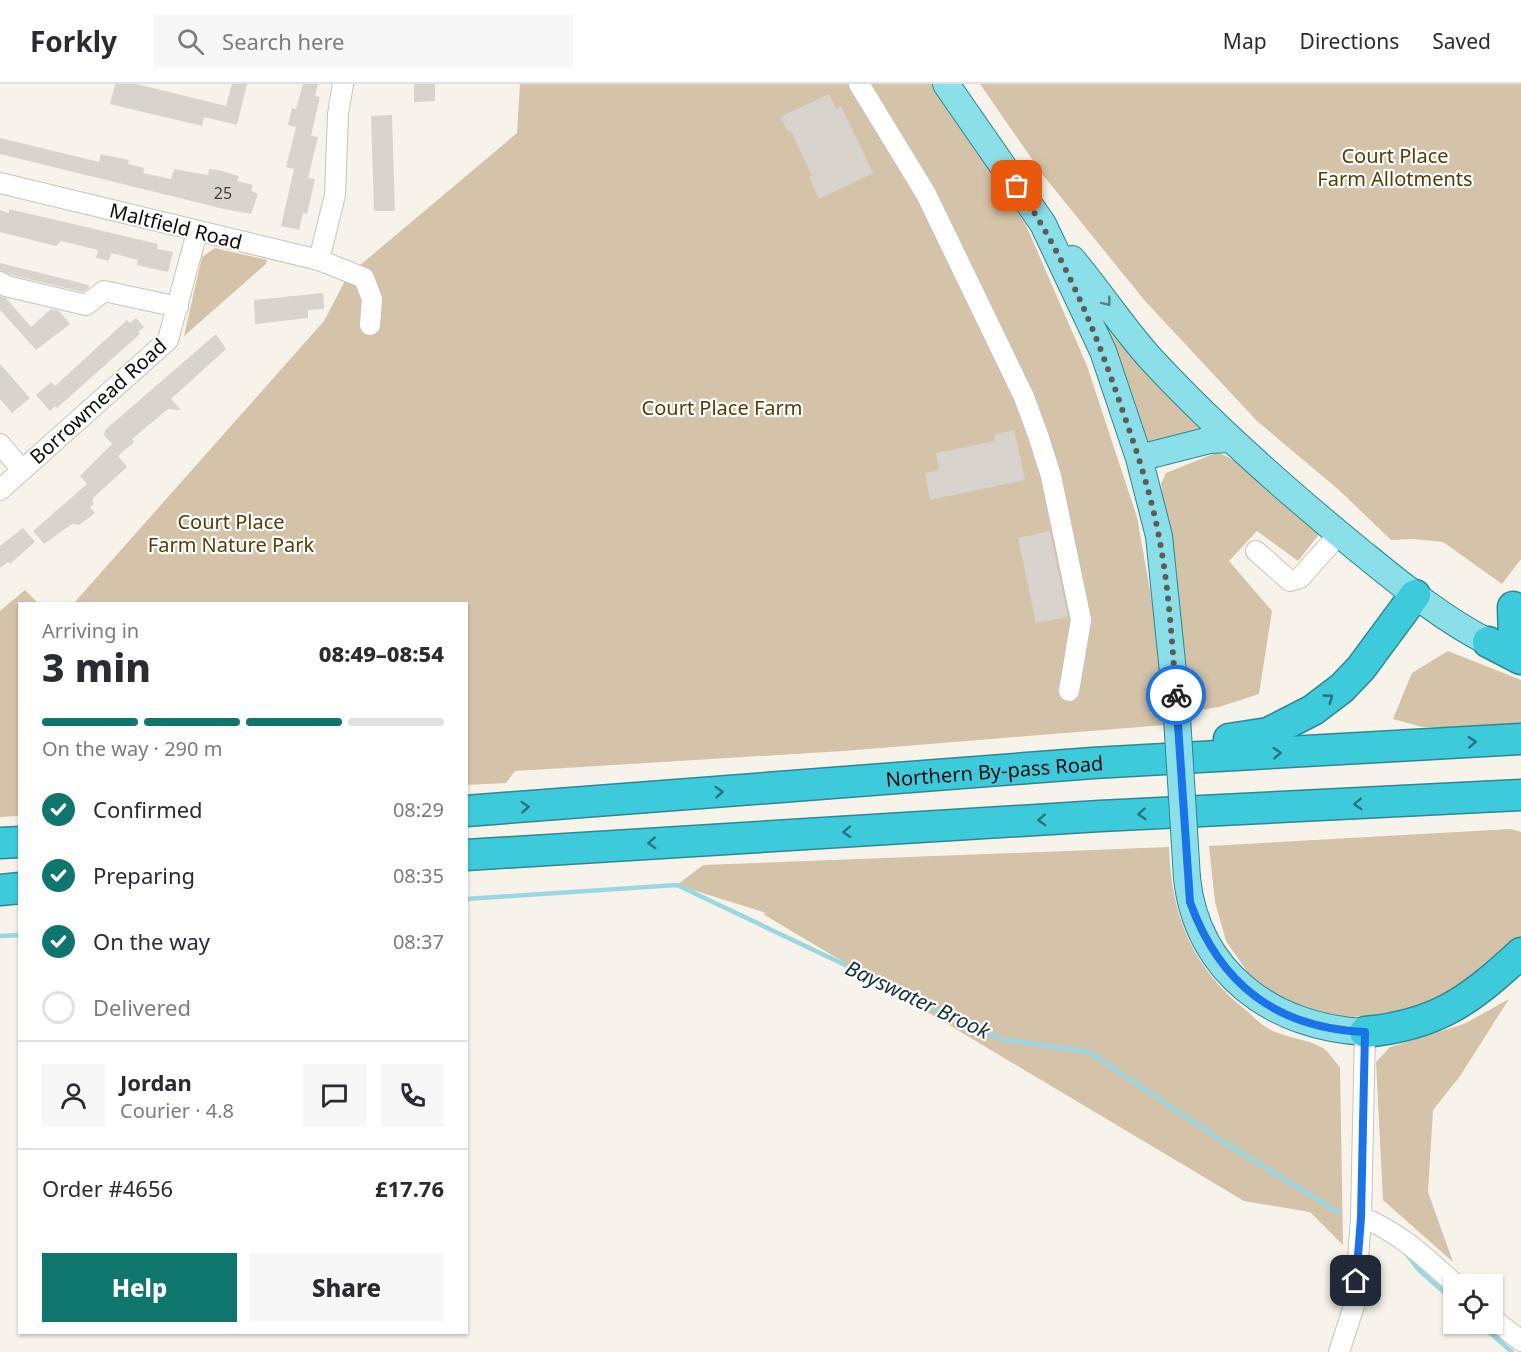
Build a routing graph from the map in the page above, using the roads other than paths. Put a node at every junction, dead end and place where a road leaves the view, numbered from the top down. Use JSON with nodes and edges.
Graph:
{"nodes":[{"id":1,"x":343,"y":84,"type":"edge"},
{"id":2,"x":859,"y":84,"type":"edge"},
{"id":3,"x":946,"y":84,"type":"edge"},
{"id":4,"x":0,"y":183,"type":"edge"},
{"id":5,"x":1043,"y":224,"type":"junction"},
{"id":6,"x":197,"y":232,"type":"junction"},
{"id":7,"x":319,"y":260,"type":"junction"},
{"id":8,"x":0,"y":282,"type":"edge"},
{"id":9,"x":178,"y":307,"type":"junction"},
{"id":10,"x":370,"y":325,"type":"dead end"},
{"id":11,"x":1229,"y":440,"type":"junction"},
{"id":12,"x":0,"y":444,"type":"edge"},
{"id":13,"x":1139,"y":458,"type":"junction"},
{"id":14,"x":22,"y":470,"type":"junction"},
{"id":15,"x":0,"y":489,"type":"edge"},
{"id":16,"x":1339,"y":534,"type":"junction"},
{"id":17,"x":1256,"y":551,"type":"dead end"},
{"id":18,"x":1415,"y":595,"type":"junction"},
{"id":19,"x":1517,"y":601,"type":"edge"},
{"id":20,"x":1488,"y":642,"type":"junction"},
{"id":21,"x":1520,"y":658,"type":"edge"},
{"id":22,"x":1069,"y":691,"type":"dead end"},
{"id":23,"x":1521,"y":739,"type":"edge"},
{"id":24,"x":1093,"y":763,"type":"junction"},
{"id":25,"x":1521,"y":795,"type":"edge"},
{"id":26,"x":1395,"y":802,"type":"junction"},
{"id":27,"x":468,"y":811,"type":"edge"},
{"id":28,"x":1521,"y":812,"type":"edge"},
{"id":29,"x":18,"y":842,"type":"edge"},
{"id":30,"x":0,"y":843,"type":"edge"},
{"id":31,"x":468,"y":855,"type":"edge"},
{"id":32,"x":18,"y":888,"type":"edge"},
{"id":33,"x":0,"y":890,"type":"edge"},
{"id":34,"x":1521,"y":952,"type":"edge"},
{"id":35,"x":1365,"y":1032,"type":"junction"},
{"id":36,"x":1361,"y":1218,"type":"junction"},
{"id":37,"x":1443,"y":1274,"type":"edge"},
{"id":38,"x":1503,"y":1327,"type":"edge"},
{"id":39,"x":1521,"y":1341,"type":"edge"},
{"id":40,"x":1339,"y":1352,"type":"edge"}],
"edges":[{"from":1,"to":7,"type":"street"},
{"from":2,"to":22,"type":"street"},
{"from":3,"to":5,"type":"main road"},
{"from":4,"to":6,"type":"street","name":"Maltfield Road"},
{"from":5,"to":11,"type":"main road","one_way":true},
{"from":5,"to":13,"type":"main road"},
{"from":6,"to":7,"type":"street","name":"Maltfield Road"},
{"from":6,"to":9,"type":"street","name":"Borrowmead Road"},
{"from":7,"to":10,"type":"street","name":"Maltfield Road"},
{"from":8,"to":9,"type":"street"},
{"from":9,"to":14,"type":"street","name":"Borrowmead Road"},
{"from":11,"to":13,"type":"main road"},
{"from":11,"to":16,"type":"main road"},
{"from":12,"to":14,"type":"street"},
{"from":13,"to":35,"type":"main road","bridge":true},
{"from":14,"to":15,"type":"street","name":"Borrowmead Road"},
{"from":16,"to":17,"type":"street"},
{"from":16,"to":18,"type":"main road"},
{"from":18,"to":20,"type":"main road"},
{"from":24,"to":18,"type":"highway","one_way":true},
{"from":19,"to":20,"type":"street"},
{"from":19,"to":21,"type":"highway"},
{"from":20,"to":21,"type":"highway"},
{"from":24,"to":23,"type":"highway","name":"Northern By-pass Road","one_way":true},
{"from":27,"to":24,"type":"highway","name":"Northern By-pass Road","one_way":true},
{"from":25,"to":26,"type":"highway"},
{"from":26,"to":28,"type":"highway"},
{"from":26,"to":31,"type":"highway","one_way":true},
{"from":29,"to":30,"type":"highway"},
{"from":32,"to":33,"type":"highway"},
{"from":34,"to":35,"type":"highway"},
{"from":35,"to":36,"type":"street"},
{"from":36,"to":37,"type":"street"},
{"from":36,"to":40,"type":"street"},
{"from":38,"to":39,"type":"street"}]}
